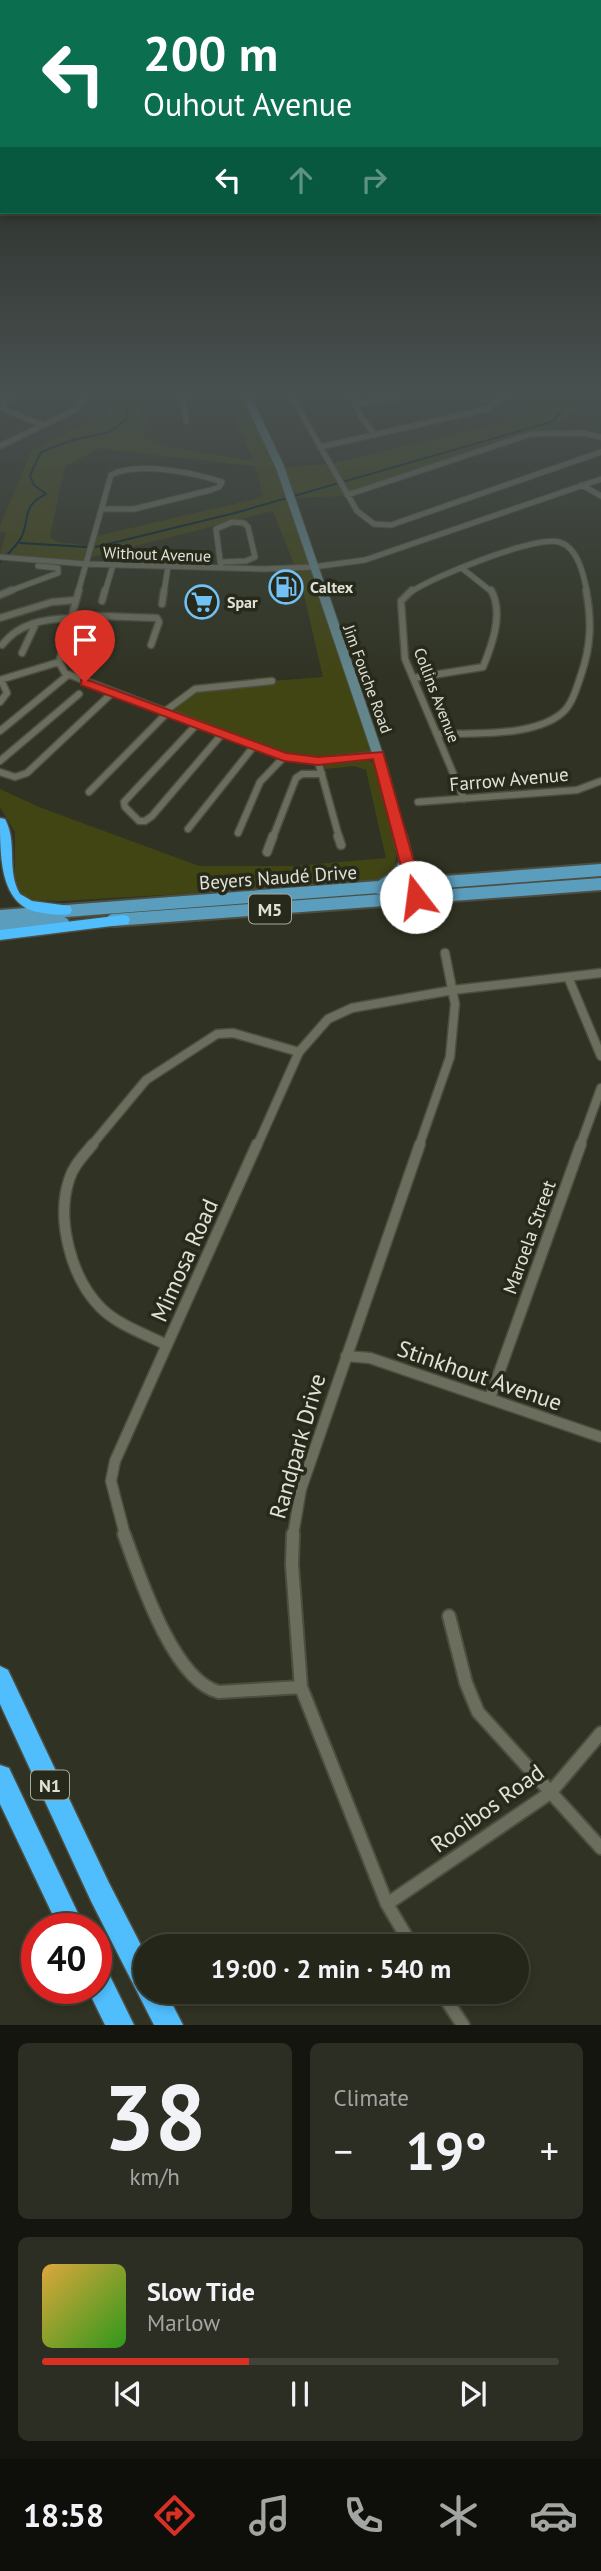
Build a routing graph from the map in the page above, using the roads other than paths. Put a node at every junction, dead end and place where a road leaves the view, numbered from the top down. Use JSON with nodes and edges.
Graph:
{"nodes":[{"id":1,"x":106,"y":492,"type":"edge"},
{"id":2,"x":205,"y":492,"type":"edge"},
{"id":3,"x":288,"y":492,"type":"edge"},
{"id":4,"x":345,"y":492,"type":"edge"},
{"id":5,"x":358,"y":492,"type":"edge"},
{"id":6,"x":487,"y":492,"type":"edge"},
{"id":7,"x":564,"y":492,"type":"edge"},
{"id":8,"x":347,"y":495,"type":"junction"},
{"id":9,"x":102,"y":509,"type":"junction"},
{"id":10,"x":0,"y":557,"type":"edge"},
{"id":11,"x":86,"y":564,"type":"junction"},
{"id":12,"x":59,"y":565,"type":"junction"},
{"id":13,"x":113,"y":565,"type":"junction"},
{"id":14,"x":222,"y":565,"type":"junction"},
{"id":15,"x":38,"y":566,"type":"dead end"},
{"id":16,"x":168,"y":567,"type":"junction"},
{"id":17,"x":313,"y":567,"type":"junction"},
{"id":18,"x":463,"y":569,"type":"junction"},
{"id":19,"x":0,"y":595,"type":"edge"},
{"id":20,"x":589,"y":597,"type":"junction"},
{"id":21,"x":601,"y":598,"type":"edge"},
{"id":22,"x":76,"y":600,"type":"junction"},
{"id":23,"x":102,"y":601,"type":"dead end"},
{"id":24,"x":162,"y":604,"type":"dead end"},
{"id":25,"x":71,"y":617,"type":"junction"},
{"id":26,"x":0,"y":618,"type":"edge"},
{"id":27,"x":36,"y":623,"type":"junction"},
{"id":28,"x":2,"y":645,"type":"dead end"},
{"id":29,"x":151,"y":645,"type":"dead end"},
{"id":30,"x":22,"y":653,"type":"dead end"},
{"id":31,"x":59,"y":662,"type":"junction"},
{"id":32,"x":68,"y":675,"type":"junction"},
{"id":33,"x":414,"y":678,"type":"junction"},
{"id":34,"x":1,"y":680,"type":"edge"},
{"id":35,"x":272,"y":681,"type":"dead end"},
{"id":36,"x":112,"y":693,"type":"junction"},
{"id":37,"x":79,"y":694,"type":"dead end"},
{"id":38,"x":0,"y":702,"type":"edge"},
{"id":39,"x":166,"y":713,"type":"junction"},
{"id":40,"x":197,"y":724,"type":"junction"},
{"id":41,"x":0,"y":731,"type":"edge"},
{"id":42,"x":222,"y":734,"type":"junction"},
{"id":43,"x":437,"y":734,"type":"junction"},
{"id":44,"x":254,"y":746,"type":"junction"},
{"id":45,"x":378,"y":755,"type":"junction"},
{"id":46,"x":284,"y":757,"type":"junction"},
{"id":47,"x":0,"y":761,"type":"edge"},
{"id":48,"x":318,"y":761,"type":"junction"},
{"id":49,"x":0,"y":772,"type":"edge"},
{"id":50,"x":322,"y":774,"type":"junction"},
{"id":51,"x":601,"y":781,"type":"edge"},
{"id":52,"x":89,"y":792,"type":"dead end"},
{"id":53,"x":464,"y":799,"type":"junction"},
{"id":54,"x":418,"y":802,"type":"dead end"},
{"id":55,"x":0,"y":822,"type":"edge"},
{"id":56,"x":188,"y":829,"type":"dead end"},
{"id":57,"x":238,"y":834,"type":"dead end"},
{"id":58,"x":341,"y":845,"type":"dead end"},
{"id":59,"x":267,"y":852,"type":"dead end"},
{"id":60,"x":407,"y":863,"type":"junction"},
{"id":61,"x":4,"y":864,"type":"junction"},
{"id":62,"x":601,"y":870,"type":"edge"},
{"id":63,"x":601,"y":884,"type":"edge"},
{"id":64,"x":379,"y":888,"type":"junction"},
{"id":65,"x":0,"y":892,"type":"edge"},
{"id":66,"x":415,"y":892,"type":"junction"},
{"id":67,"x":65,"y":910,"type":"junction"},
{"id":68,"x":0,"y":915,"type":"edge"},
{"id":69,"x":122,"y":919,"type":"junction"},
{"id":70,"x":0,"y":927,"type":"edge"},
{"id":71,"x":0,"y":935,"type":"edge"},
{"id":72,"x":445,"y":953,"type":"dead end"},
{"id":73,"x":601,"y":974,"type":"edge"},
{"id":74,"x":568,"y":977,"type":"junction"},
{"id":75,"x":453,"y":990,"type":"junction"},
{"id":76,"x":299,"y":1052,"type":"junction"},
{"id":77,"x":601,"y":1056,"type":"edge"},
{"id":78,"x":601,"y":1088,"type":"edge"},
{"id":79,"x":167,"y":1345,"type":"junction"},
{"id":80,"x":346,"y":1356,"type":"junction"},
{"id":81,"x":490,"y":1398,"type":"junction"},
{"id":82,"x":601,"y":1437,"type":"edge"},
{"id":83,"x":449,"y":1616,"type":"dead end"},
{"id":84,"x":0,"y":1678,"type":"edge"},
{"id":85,"x":301,"y":1687,"type":"junction"},
{"id":86,"x":601,"y":1733,"type":"edge"},
{"id":87,"x":0,"y":1777,"type":"edge"},
{"id":88,"x":550,"y":1793,"type":"junction"},
{"id":89,"x":601,"y":1848,"type":"edge"},
{"id":90,"x":387,"y":1904,"type":"junction"},
{"id":91,"x":65,"y":1913,"type":"edge"},
{"id":92,"x":405,"y":1934,"type":"edge"},
{"id":93,"x":133,"y":1957,"type":"edge"},
{"id":94,"x":109,"y":2004,"type":"edge"},
{"id":95,"x":158,"y":2004,"type":"edge"},
{"id":96,"x":449,"y":2004,"type":"edge"},
{"id":97,"x":120,"y":2025,"type":"edge"},
{"id":98,"x":169,"y":2025,"type":"edge"},
{"id":99,"x":463,"y":2025,"type":"edge"}],
"edges":[{"from":1,"to":9,"type":"street"},
{"from":2,"to":9,"type":"street"},
{"from":3,"to":17,"type":"street","name":"Jim Fouche Road"},
{"from":4,"to":8,"type":"street"},
{"from":5,"to":8,"type":"street"},
{"from":6,"to":8,"type":"street"},
{"from":7,"to":17,"type":"street","name":"Without Avenue"},
{"from":9,"to":11,"type":"street"},
{"from":10,"to":12,"type":"street","name":"Without Avenue"},
{"from":11,"to":12,"type":"street","name":"Without Avenue"},
{"from":11,"to":13,"type":"street","name":"Without Avenue"},
{"from":11,"to":22,"type":"street"},
{"from":12,"to":15,"type":"street"},
{"from":12,"to":19,"type":"street"},
{"from":13,"to":16,"type":"street","name":"Without Avenue"},
{"from":13,"to":23,"type":"street"},
{"from":14,"to":14,"type":"street"},
{"from":14,"to":16,"type":"street","name":"Without Avenue"},
{"from":14,"to":17,"type":"street","name":"Without Avenue"},
{"from":16,"to":24,"type":"street"},
{"from":17,"to":45,"type":"street","name":"Jim Fouche Road"},
{"from":18,"to":20,"type":"street","name":"Collins Avenue"},
{"from":18,"to":33,"type":"street","name":"Collins Avenue"},
{"from":18,"to":33,"type":"street"},
{"from":20,"to":21,"type":"street"},
{"from":20,"to":43,"type":"street"},
{"from":22,"to":25,"type":"street"},
{"from":22,"to":26,"type":"street"},
{"from":25,"to":27,"type":"street"},
{"from":25,"to":29,"type":"street"},
{"from":25,"to":31,"type":"street"},
{"from":27,"to":28,"type":"street"},
{"from":27,"to":30,"type":"street"},
{"from":31,"to":32,"type":"street"},
{"from":31,"to":34,"type":"street"},
{"from":32,"to":36,"type":"street"},
{"from":32,"to":41,"type":"street"},
{"from":33,"to":43,"type":"street","name":"Collins Avenue"},
{"from":34,"to":38,"type":"street"},
{"from":35,"to":39,"type":"street"},
{"from":36,"to":39,"type":"street"},
{"from":36,"to":49,"type":"street"},
{"from":37,"to":47,"type":"street"},
{"from":39,"to":40,"type":"street"},
{"from":39,"to":52,"type":"street"},
{"from":40,"to":42,"type":"street"},
{"from":40,"to":42,"type":"street"},
{"from":42,"to":44,"type":"street"},
{"from":43,"to":53,"type":"street","name":"Collins Avenue"},
{"from":44,"to":46,"type":"street"},
{"from":44,"to":56,"type":"street"},
{"from":45,"to":48,"type":"street"},
{"from":45,"to":60,"type":"street","name":"Jim Fouche Road"},
{"from":46,"to":48,"type":"street"},
{"from":46,"to":57,"type":"street"},
{"from":48,"to":50,"type":"street"},
{"from":50,"to":58,"type":"street"},
{"from":50,"to":59,"type":"street"},
{"from":51,"to":53,"type":"street","name":"Farrow Avenue"},
{"from":53,"to":54,"type":"street","name":"Farrow Avenue"},
{"from":55,"to":61,"type":"highway"},
{"from":60,"to":64,"type":"main road"},
{"from":60,"to":66,"type":"street","name":"Jim Fouche Road"},
{"from":61,"to":65,"type":"highway"},
{"from":61,"to":67,"type":"highway"},
{"from":62,"to":66,"type":"main road","name":"Beyers Naudé Drive","number":"M5"},
{"from":63,"to":66,"type":"main road","name":"Beyers Naudé Drive","number":"M5"},
{"from":64,"to":66,"type":"main road","name":"Beyers Naudé Drive","number":"M5"},
{"from":64,"to":67,"type":"main road","name":"Beyers Naudé Drive","number":"M5"},
{"from":66,"to":69,"type":"main road","name":"Beyers Naudé Drive","number":"M5"},
{"from":67,"to":68,"type":"main road","name":"Beyers Naudé Drive","number":"M5"},
{"from":69,"to":70,"type":"main road","name":"Beyers Naudé Drive","number":"M5"},
{"from":69,"to":71,"type":"highway"},
{"from":72,"to":75,"type":"street","name":"Randpark Drive"},
{"from":73,"to":74,"type":"street","name":"Mimosa Road"},
{"from":74,"to":75,"type":"street","name":"Mimosa Road"},
{"from":74,"to":77,"type":"street"},
{"from":75,"to":76,"type":"street","name":"Mimosa Road"},
{"from":75,"to":80,"type":"street","name":"Randpark Drive"},
{"from":76,"to":79,"type":"street","name":"Mimosa Road"},
{"from":76,"to":79,"type":"street"},
{"from":78,"to":81,"type":"street","name":"Maroela Street"},
{"from":79,"to":85,"type":"street","name":"Mimosa Road"},
{"from":80,"to":81,"type":"street","name":"Stinkhout Avenue"},
{"from":80,"to":85,"type":"street","name":"Randpark Drive"},
{"from":81,"to":82,"type":"street","name":"Stinkhout Avenue"},
{"from":83,"to":88,"type":"street"},
{"from":84,"to":93,"type":"highway","number":"N1"},
{"from":85,"to":90,"type":"street","name":"Randpark Drive"},
{"from":86,"to":88,"type":"street","name":"Rooibos Road"},
{"from":87,"to":91,"type":"highway","number":"N1"},
{"from":88,"to":89,"type":"street"},
{"from":88,"to":90,"type":"street","name":"Rooibos Road"},
{"from":90,"to":92,"type":"street","name":"Randpark Drive"},
{"from":94,"to":97,"type":"highway"},
{"from":95,"to":98,"type":"highway"},
{"from":96,"to":99,"type":"street"}]}
